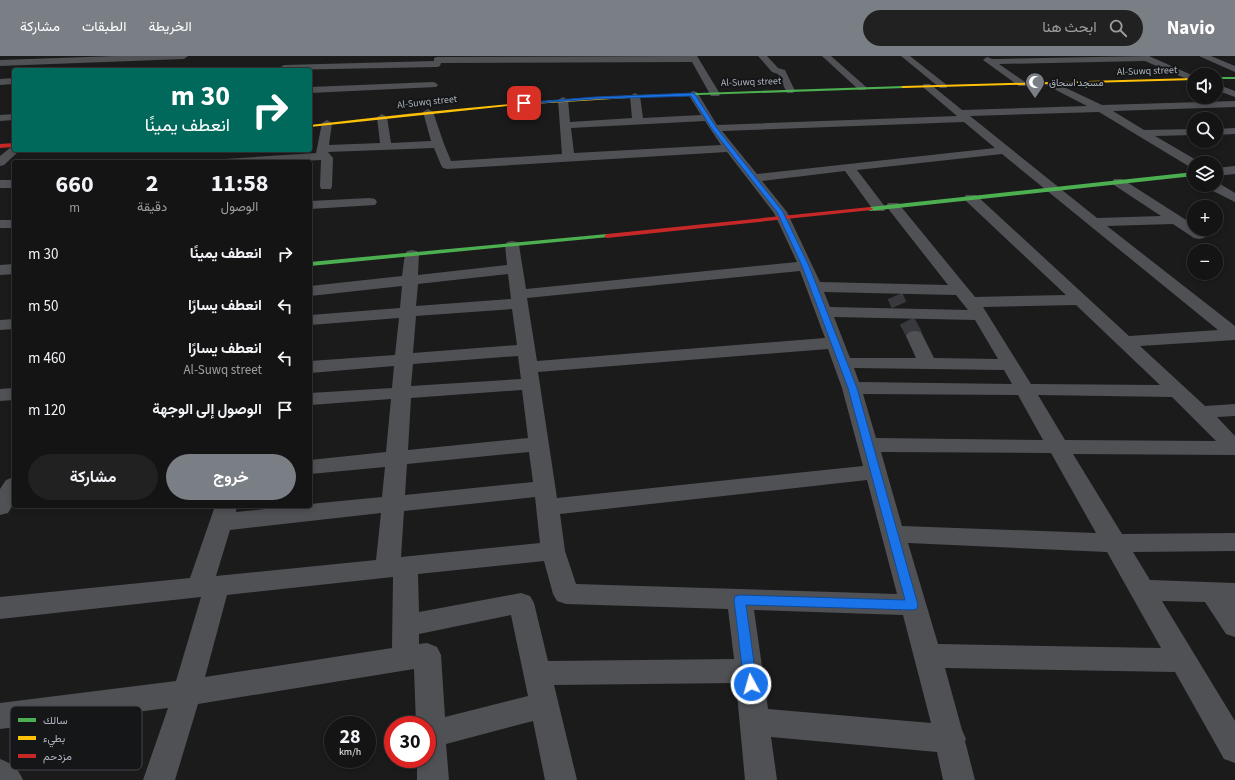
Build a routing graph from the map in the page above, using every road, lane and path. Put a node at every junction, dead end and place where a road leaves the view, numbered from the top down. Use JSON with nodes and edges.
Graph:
{"nodes":[{"id":1,"x":184,"y":56,"type":"edge"},
{"id":2,"x":292,"y":56,"type":"edge"},
{"id":3,"x":762,"y":56,"type":"edge"},
{"id":4,"x":826,"y":56,"type":"edge"},
{"id":5,"x":905,"y":56,"type":"edge"},
{"id":6,"x":980,"y":56,"type":"edge"},
{"id":7,"x":1203,"y":56,"type":"edge"},
{"id":8,"x":148,"y":57,"type":"edge"},
{"id":9,"x":609,"y":57,"type":"edge"},
{"id":10,"x":1144,"y":57,"type":"edge"},
{"id":11,"x":539,"y":58,"type":"edge"},
{"id":12,"x":694,"y":58,"type":"edge"},
{"id":13,"x":991,"y":62,"type":"junction"},
{"id":14,"x":0,"y":63,"type":"edge"},
{"id":15,"x":138,"y":66,"type":"dead end"},
{"id":16,"x":284,"y":68,"type":"edge"},
{"id":17,"x":1235,"y":69,"type":"edge"},
{"id":18,"x":312,"y":70,"type":"edge"},
{"id":19,"x":435,"y":72,"type":"edge"},
{"id":20,"x":1187,"y":76,"type":"edge"},
{"id":21,"x":1223,"y":78,"type":"edge"},
{"id":22,"x":1235,"y":78,"type":"edge"},
{"id":23,"x":1187,"y":79,"type":"edge"},
{"id":24,"x":12,"y":81,"type":"edge"},
{"id":25,"x":0,"y":82,"type":"edge"},
{"id":26,"x":1022,"y":84,"type":"junction"},
{"id":27,"x":1051,"y":84,"type":"junction"},
{"id":28,"x":927,"y":86,"type":"junction"},
{"id":29,"x":943,"y":86,"type":"junction"},
{"id":30,"x":862,"y":88,"type":"junction"},
{"id":31,"x":312,"y":90,"type":"edge"},
{"id":32,"x":1223,"y":90,"type":"edge"},
{"id":33,"x":790,"y":91,"type":"junction"},
{"id":34,"x":693,"y":94,"type":"junction"},
{"id":35,"x":715,"y":94,"type":"junction"},
{"id":36,"x":1235,"y":94,"type":"edge"},
{"id":37,"x":635,"y":96,"type":"junction"},
{"id":38,"x":563,"y":100,"type":"junction"},
{"id":39,"x":1235,"y":104,"type":"edge"},
{"id":40,"x":1100,"y":108,"type":"junction"},
{"id":41,"x":430,"y":110,"type":"junction"},
{"id":42,"x":963,"y":116,"type":"junction"},
{"id":43,"x":12,"y":117,"type":"edge"},
{"id":44,"x":382,"y":117,"type":"junction"},
{"id":45,"x":0,"y":118,"type":"edge"},
{"id":46,"x":638,"y":121,"type":"junction"},
{"id":47,"x":327,"y":123,"type":"junction"},
{"id":48,"x":711,"y":123,"type":"junction"},
{"id":49,"x":566,"y":125,"type":"junction"},
{"id":50,"x":312,"y":126,"type":"edge"},
{"id":51,"x":1235,"y":131,"type":"edge"},
{"id":52,"x":1187,"y":132,"type":"edge"},
{"id":53,"x":1223,"y":132,"type":"edge"},
{"id":54,"x":1142,"y":134,"type":"junction"},
{"id":55,"x":438,"y":144,"type":"junction"},
{"id":56,"x":0,"y":146,"type":"edge"},
{"id":57,"x":12,"y":146,"type":"edge"},
{"id":58,"x":386,"y":146,"type":"junction"},
{"id":59,"x":730,"y":148,"type":"junction"},
{"id":60,"x":1004,"y":150,"type":"junction"},
{"id":61,"x":12,"y":152,"type":"edge"},
{"id":62,"x":321,"y":152,"type":"junction"},
{"id":63,"x":568,"y":156,"type":"junction"},
{"id":64,"x":247,"y":160,"type":"edge"},
{"id":65,"x":1187,"y":160,"type":"edge"},
{"id":66,"x":0,"y":162,"type":"edge"},
{"id":67,"x":848,"y":167,"type":"junction"},
{"id":68,"x":1235,"y":170,"type":"edge"},
{"id":69,"x":1223,"y":171,"type":"edge"},
{"id":70,"x":1187,"y":175,"type":"edge"},
{"id":71,"x":753,"y":178,"type":"junction"},
{"id":72,"x":1118,"y":182,"type":"junction"},
{"id":73,"x":0,"y":184,"type":"edge"},
{"id":74,"x":12,"y":184,"type":"edge"},
{"id":75,"x":326,"y":186,"type":"dead end"},
{"id":76,"x":1052,"y":189,"type":"junction"},
{"id":77,"x":1223,"y":191,"type":"edge"},
{"id":78,"x":971,"y":198,"type":"junction"},
{"id":79,"x":1235,"y":198,"type":"edge"},
{"id":80,"x":370,"y":202,"type":"dead end"},
{"id":81,"x":312,"y":205,"type":"edge"},
{"id":82,"x":886,"y":207,"type":"junction"},
{"id":83,"x":784,"y":218,"type":"junction"},
{"id":84,"x":1176,"y":220,"type":"junction"},
{"id":85,"x":1093,"y":222,"type":"junction"},
{"id":86,"x":0,"y":224,"type":"edge"},
{"id":87,"x":12,"y":224,"type":"edge"},
{"id":88,"x":1187,"y":227,"type":"edge"},
{"id":89,"x":512,"y":245,"type":"junction"},
{"id":90,"x":412,"y":254,"type":"junction"},
{"id":91,"x":312,"y":264,"type":"edge"},
{"id":92,"x":806,"y":266,"type":"junction"},
{"id":93,"x":12,"y":269,"type":"edge"},
{"id":94,"x":515,"y":269,"type":"junction"},
{"id":95,"x":0,"y":270,"type":"edge"},
{"id":96,"x":410,"y":281,"type":"junction"},
{"id":97,"x":813,"y":287,"type":"junction"},
{"id":98,"x":312,"y":291,"type":"edge"},
{"id":99,"x":519,"y":299,"type":"junction"},
{"id":100,"x":1081,"y":300,"type":"junction"},
{"id":101,"x":971,"y":302,"type":"junction"},
{"id":102,"x":902,"y":310,"type":"junction"},
{"id":103,"x":408,"y":312,"type":"junction"},
{"id":104,"x":823,"y":312,"type":"junction"},
{"id":105,"x":312,"y":320,"type":"edge"},
{"id":106,"x":12,"y":324,"type":"edge"},
{"id":107,"x":0,"y":325,"type":"edge"},
{"id":108,"x":1234,"y":330,"type":"edge"},
{"id":109,"x":1126,"y":342,"type":"junction"},
{"id":110,"x":834,"y":343,"type":"junction"},
{"id":111,"x":404,"y":360,"type":"junction"},
{"id":112,"x":842,"y":363,"type":"junction"},
{"id":113,"x":928,"y":363,"type":"junction"},
{"id":114,"x":1010,"y":365,"type":"junction"},
{"id":115,"x":312,"y":367,"type":"edge"},
{"id":116,"x":529,"y":367,"type":"junction"},
{"id":117,"x":852,"y":388,"type":"junction"},
{"id":118,"x":1025,"y":391,"type":"junction"},
{"id":119,"x":1178,"y":391,"type":"junction"},
{"id":120,"x":401,"y":393,"type":"junction"},
{"id":121,"x":12,"y":394,"type":"edge"},
{"id":122,"x":0,"y":395,"type":"edge"},
{"id":123,"x":312,"y":399,"type":"edge"},
{"id":124,"x":1235,"y":410,"type":"edge"},
{"id":125,"x":1200,"y":412,"type":"junction"},
{"id":126,"x":539,"y":444,"type":"junction"},
{"id":127,"x":868,"y":445,"type":"junction"},
{"id":128,"x":1056,"y":446,"type":"junction"},
{"id":129,"x":1235,"y":448,"type":"edge"},
{"id":130,"x":396,"y":458,"type":"junction"},
{"id":131,"x":312,"y":467,"type":"edge"},
{"id":132,"x":875,"y":472,"type":"junction"},
{"id":133,"x":12,"y":477,"type":"edge"},
{"id":134,"x":0,"y":478,"type":"edge"},
{"id":135,"x":546,"y":498,"type":"junction"},
{"id":136,"x":392,"y":504,"type":"junction"},
{"id":137,"x":224,"y":514,"type":"edge"},
{"id":138,"x":893,"y":534,"type":"junction"},
{"id":139,"x":1235,"y":542,"type":"edge"},
{"id":140,"x":1114,"y":543,"type":"junction"},
{"id":141,"x":553,"y":551,"type":"junction"},
{"id":142,"x":397,"y":567,"type":"junction"},
{"id":143,"x":208,"y":586,"type":"junction"},
{"id":144,"x":1142,"y":590,"type":"junction"},
{"id":145,"x":1224,"y":593,"type":"edge"},
{"id":146,"x":740,"y":600,"type":"junction"},
{"id":147,"x":912,"y":605,"type":"junction"},
{"id":148,"x":0,"y":608,"type":"edge"},
{"id":149,"x":406,"y":625,"type":"junction"},
{"id":150,"x":1235,"y":626,"type":"edge"},
{"id":151,"x":927,"y":656,"type":"junction"},
{"id":152,"x":405,"y":658,"type":"junction"},
{"id":153,"x":1182,"y":660,"type":"junction"},
{"id":154,"x":749,"y":671,"type":"junction"},
{"id":155,"x":537,"y":673,"type":"junction"},
{"id":156,"x":187,"y":693,"type":"junction"},
{"id":157,"x":544,"y":703,"type":"junction"},
{"id":158,"x":81,"y":706,"type":"edge"},
{"id":159,"x":10,"y":715,"type":"edge"},
{"id":160,"x":0,"y":716,"type":"edge"},
{"id":161,"x":430,"y":716,"type":"edge"},
{"id":162,"x":755,"y":722,"type":"junction"},
{"id":163,"x":436,"y":733,"type":"edge"},
{"id":164,"x":951,"y":739,"type":"junction"},
{"id":165,"x":1235,"y":749,"type":"edge"},
{"id":166,"x":429,"y":768,"type":"edge"},
{"id":167,"x":0,"y":774,"type":"edge"},
{"id":168,"x":428,"y":779,"type":"edge"},
{"id":169,"x":7,"y":780,"type":"edge"},
{"id":170,"x":159,"y":780,"type":"edge"},
{"id":171,"x":561,"y":780,"type":"edge"},
{"id":172,"x":761,"y":780,"type":"edge"},
{"id":173,"x":959,"y":780,"type":"edge"}],
"edges":[{"from":1,"to":8,"type":"street"},
{"from":2,"to":16,"type":"street"},
{"from":3,"to":33,"type":"street"},
{"from":4,"to":30,"type":"street"},
{"from":5,"to":29,"type":"street"},
{"from":6,"to":13,"type":"street"},
{"from":7,"to":17,"type":"street"},
{"from":8,"to":14,"type":"street"},
{"from":8,"to":15,"type":"street"},
{"from":9,"to":11,"type":"street"},
{"from":9,"to":12,"type":"street"},
{"from":10,"to":13,"type":"street"},
{"from":10,"to":20,"type":"street"},
{"from":11,"to":19,"type":"street"},
{"from":12,"to":35,"type":"street"},
{"from":13,"to":26,"type":"street"},
{"from":18,"to":19,"type":"street"},
{"from":19,"to":31,"type":"street"},
{"from":21,"to":22,"type":"street"},
{"from":23,"to":27,"type":"street","name":"Al-Suwq street"},
{"from":24,"to":25,"type":"street"},
{"from":26,"to":27,"type":"street","name":"Al-Suwq street"},
{"from":26,"to":29,"type":"street","name":"Al-Suwq street"},
{"from":27,"to":40,"type":"street"},
{"from":28,"to":29,"type":"street","name":"Al-Suwq street"},
{"from":28,"to":30,"type":"street","name":"Al-Suwq street"},
{"from":28,"to":42,"type":"street"},
{"from":30,"to":33,"type":"street","name":"Al-Suwq street"},
{"from":32,"to":36,"type":"street"},
{"from":33,"to":35,"type":"street","name":"Al-Suwq street"},
{"from":34,"to":35,"type":"street","name":"Al-Suwq street"},
{"from":34,"to":37,"type":"street","name":"Al-Suwq street"},
{"from":34,"to":48,"type":"street"},
{"from":37,"to":38,"type":"street","name":"Al-Suwq street"},
{"from":37,"to":46,"type":"street"},
{"from":38,"to":41,"type":"street","name":"Al-Suwq street"},
{"from":38,"to":49,"type":"street"},
{"from":39,"to":40,"type":"street"},
{"from":40,"to":42,"type":"street"},
{"from":40,"to":54,"type":"street"},
{"from":41,"to":44,"type":"street","name":"Al-Suwq street"},
{"from":41,"to":55,"type":"street"},
{"from":42,"to":48,"type":"street"},
{"from":42,"to":60,"type":"street"},
{"from":43,"to":45,"type":"street"},
{"from":44,"to":47,"type":"street","name":"Al-Suwq street"},
{"from":44,"to":58,"type":"street"},
{"from":46,"to":48,"type":"street"},
{"from":46,"to":49,"type":"street"},
{"from":47,"to":50,"type":"street","name":"Al-Suwq street"},
{"from":47,"to":62,"type":"street"},
{"from":48,"to":59,"type":"street"},
{"from":49,"to":63,"type":"street"},
{"from":51,"to":53,"type":"street"},
{"from":52,"to":54,"type":"street"},
{"from":54,"to":65,"type":"street"},
{"from":55,"to":58,"type":"street"},
{"from":55,"to":63,"type":"street"},
{"from":56,"to":57,"type":"street"},
{"from":58,"to":62,"type":"street"},
{"from":59,"to":63,"type":"street"},
{"from":59,"to":71,"type":"street"},
{"from":60,"to":67,"type":"street"},
{"from":60,"to":76,"type":"street"},
{"from":61,"to":66,"type":"street"},
{"from":62,"to":64,"type":"street"},
{"from":62,"to":75,"type":"street"},
{"from":67,"to":71,"type":"street"},
{"from":67,"to":82,"type":"street"},
{"from":68,"to":69,"type":"street"},
{"from":70,"to":72,"type":"street"},
{"from":71,"to":83,"type":"street"},
{"from":72,"to":76,"type":"street"},
{"from":72,"to":84,"type":"street"},
{"from":73,"to":74,"type":"street"},
{"from":76,"to":78,"type":"street"},
{"from":76,"to":85,"type":"street"},
{"from":77,"to":79,"type":"street"},
{"from":78,"to":82,"type":"street"},
{"from":78,"to":100,"type":"street"},
{"from":80,"to":81,"type":"street"},
{"from":82,"to":83,"type":"street"},
{"from":82,"to":101,"type":"street"},
{"from":83,"to":89,"type":"street"},
{"from":83,"to":92,"type":"street"},
{"from":84,"to":85,"type":"street"},
{"from":84,"to":88,"type":"street"},
{"from":85,"to":108,"type":"street"},
{"from":86,"to":87,"type":"street"},
{"from":89,"to":90,"type":"street"},
{"from":89,"to":94,"type":"street"},
{"from":90,"to":91,"type":"street"},
{"from":90,"to":96,"type":"street"},
{"from":92,"to":97,"type":"street"},
{"from":92,"to":99,"type":"street"},
{"from":93,"to":95,"type":"street"},
{"from":94,"to":96,"type":"street"},
{"from":94,"to":99,"type":"street"},
{"from":96,"to":98,"type":"street"},
{"from":96,"to":103,"type":"street"},
{"from":97,"to":102,"type":"street"},
{"from":97,"to":104,"type":"street"},
{"from":99,"to":103,"type":"street"},
{"from":99,"to":116,"type":"street"},
{"from":100,"to":101,"type":"street"},
{"from":100,"to":109,"type":"street"},
{"from":101,"to":102,"type":"street"},
{"from":101,"to":102,"type":"street"},
{"from":101,"to":114,"type":"street"},
{"from":102,"to":104,"type":"street"},
{"from":102,"to":113,"type":"street"},
{"from":103,"to":105,"type":"street"},
{"from":103,"to":111,"type":"street"},
{"from":104,"to":110,"type":"street"},
{"from":106,"to":107,"type":"street"},
{"from":108,"to":109,"type":"street"},
{"from":109,"to":119,"type":"street"},
{"from":110,"to":112,"type":"street"},
{"from":110,"to":116,"type":"street"},
{"from":111,"to":115,"type":"street"},
{"from":111,"to":116,"type":"street"},
{"from":111,"to":120,"type":"street"},
{"from":112,"to":113,"type":"street"},
{"from":112,"to":117,"type":"street"},
{"from":113,"to":114,"type":"street"},
{"from":114,"to":118,"type":"street"},
{"from":116,"to":120,"type":"street"},
{"from":116,"to":126,"type":"street"},
{"from":117,"to":118,"type":"street"},
{"from":117,"to":127,"type":"street"},
{"from":118,"to":119,"type":"street"},
{"from":118,"to":128,"type":"street"},
{"from":119,"to":125,"type":"street"},
{"from":120,"to":123,"type":"street"},
{"from":120,"to":130,"type":"street"},
{"from":121,"to":122,"type":"street"},
{"from":124,"to":125,"type":"street"},
{"from":125,"to":129,"type":"street"},
{"from":126,"to":130,"type":"street"},
{"from":126,"to":135,"type":"street"},
{"from":127,"to":128,"type":"street"},
{"from":127,"to":132,"type":"street"},
{"from":128,"to":129,"type":"street"},
{"from":128,"to":140,"type":"street"},
{"from":130,"to":131,"type":"street"},
{"from":130,"to":136,"type":"street"},
{"from":132,"to":135,"type":"street"},
{"from":132,"to":138,"type":"street"},
{"from":133,"to":134,"type":"street"},
{"from":135,"to":136,"type":"street"},
{"from":135,"to":141,"type":"street"},
{"from":136,"to":137,"type":"street"},
{"from":136,"to":142,"type":"street"},
{"from":137,"to":143,"type":"street"},
{"from":138,"to":140,"type":"street"},
{"from":138,"to":147,"type":"street"},
{"from":139,"to":140,"type":"street"},
{"from":140,"to":144,"type":"street"},
{"from":141,"to":142,"type":"street"},
{"from":141,"to":146,"type":"street"},
{"from":142,"to":143,"type":"street"},
{"from":142,"to":149,"type":"street"},
{"from":143,"to":148,"type":"street"},
{"from":143,"to":156,"type":"street"},
{"from":144,"to":145,"type":"street"},
{"from":144,"to":153,"type":"street"},
{"from":145,"to":150,"type":"street"},
{"from":146,"to":147,"type":"street"},
{"from":146,"to":154,"type":"street"},
{"from":147,"to":151,"type":"street"},
{"from":149,"to":152,"type":"street"},
{"from":149,"to":155,"type":"street"},
{"from":151,"to":153,"type":"street"},
{"from":151,"to":164,"type":"street"},
{"from":152,"to":156,"type":"street"},
{"from":152,"to":161,"type":"street"},
{"from":153,"to":165,"type":"street"},
{"from":154,"to":155,"type":"street"},
{"from":154,"to":162,"type":"street"},
{"from":155,"to":157,"type":"street"},
{"from":156,"to":158,"type":"street"},
{"from":156,"to":170,"type":"street"},
{"from":157,"to":163,"type":"street"},
{"from":157,"to":171,"type":"street"},
{"from":159,"to":160,"type":"street"},
{"from":162,"to":164,"type":"street"},
{"from":162,"to":172,"type":"street"},
{"from":164,"to":173,"type":"street"},
{"from":166,"to":168,"type":"street"},
{"from":167,"to":169,"type":"street"}]}
